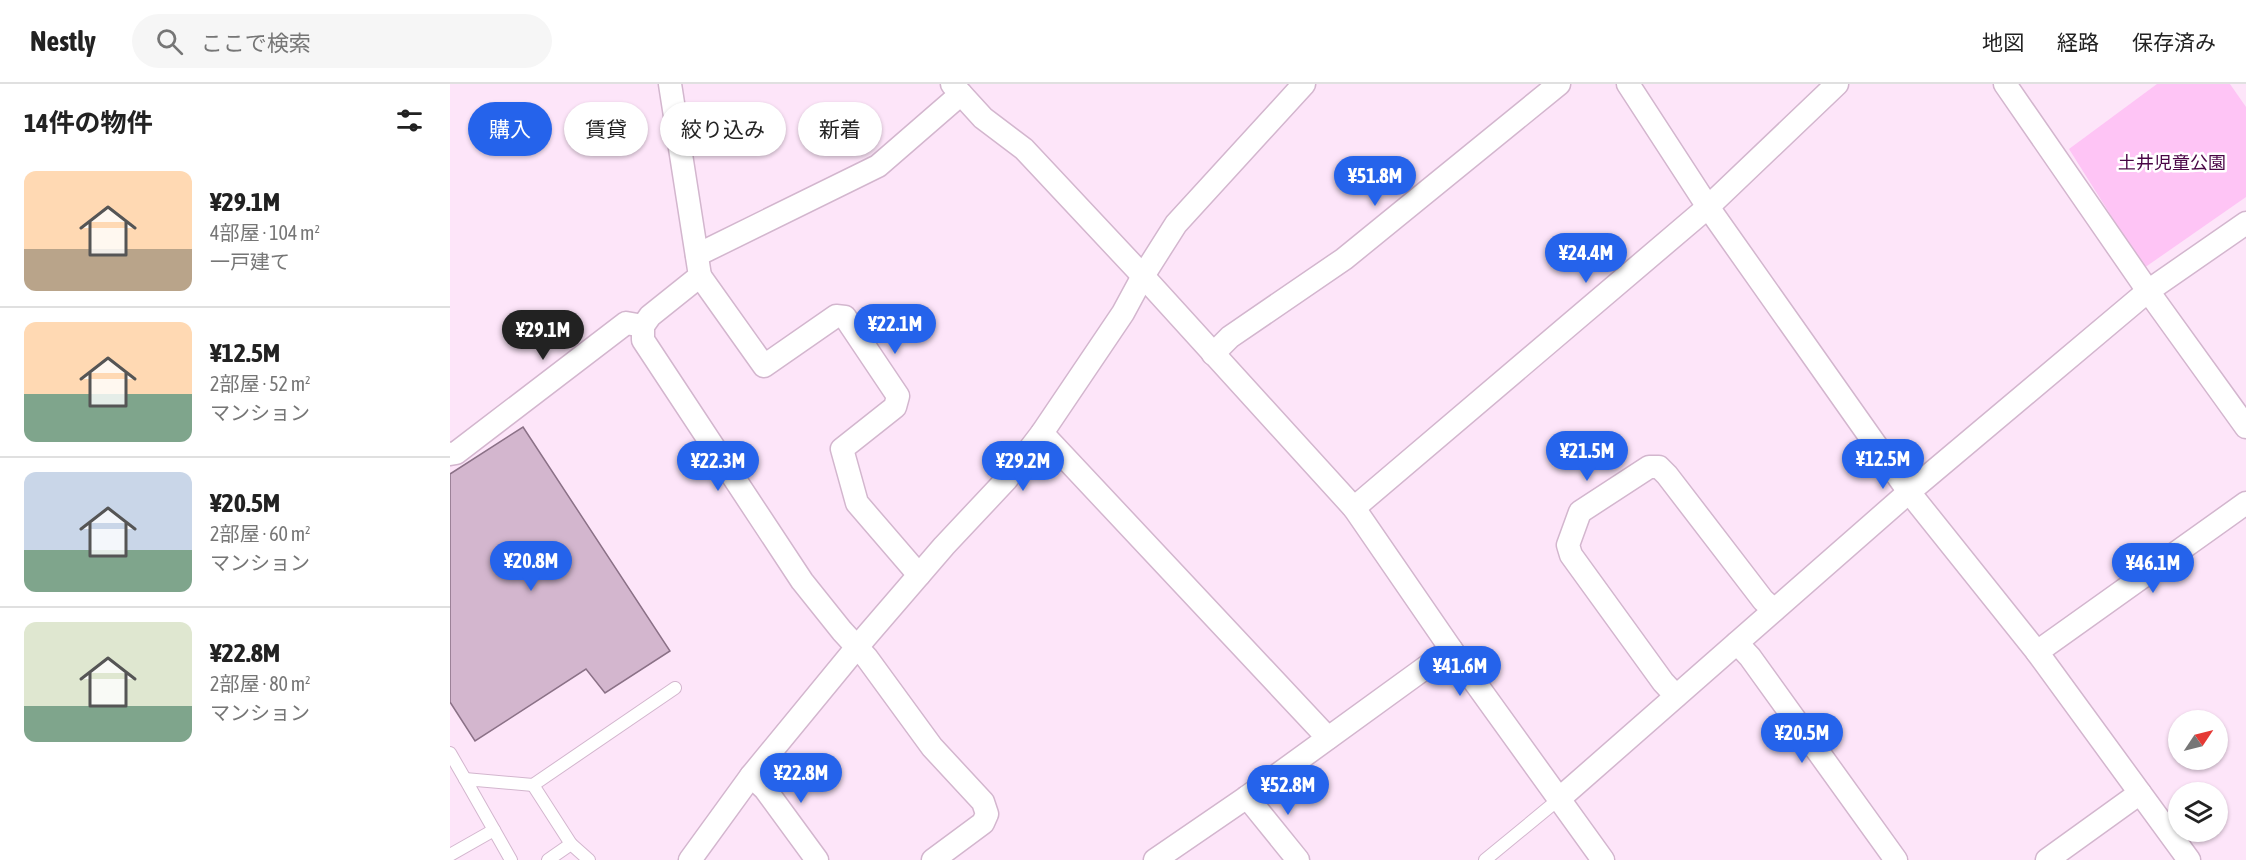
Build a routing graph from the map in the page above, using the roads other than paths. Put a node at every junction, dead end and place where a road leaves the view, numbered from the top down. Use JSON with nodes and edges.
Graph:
{"nodes":[{"id":1,"x":670,"y":84,"type":"edge"},
{"id":2,"x":1304,"y":84,"type":"edge"},
{"id":3,"x":1559,"y":84,"type":"edge"},
{"id":4,"x":1628,"y":84,"type":"edge"},
{"id":5,"x":1837,"y":84,"type":"edge"},
{"id":6,"x":2005,"y":84,"type":"edge"},
{"id":7,"x":956,"y":89,"type":"edge"},
{"id":8,"x":1708,"y":207,"type":"junction"},
{"id":9,"x":2246,"y":223,"type":"edge"},
{"id":10,"x":698,"y":265,"type":"junction"},
{"id":11,"x":1143,"y":276,"type":"junction"},
{"id":12,"x":2148,"y":291,"type":"junction"},
{"id":13,"x":643,"y":326,"type":"junction"},
{"id":14,"x":1213,"y":354,"type":"junction"},
{"id":15,"x":2246,"y":427,"type":"edge"},
{"id":16,"x":1042,"y":433,"type":"junction"},
{"id":17,"x":450,"y":454,"type":"edge"},
{"id":18,"x":1908,"y":492,"type":"junction"},
{"id":19,"x":2246,"y":503,"type":"edge"},
{"id":20,"x":1354,"y":508,"type":"junction"},
{"id":21,"x":919,"y":575,"type":"junction"},
{"id":22,"x":1774,"y":610,"type":"junction"},
{"id":23,"x":1737,"y":643,"type":"junction"},
{"id":24,"x":857,"y":647,"type":"junction"},
{"id":25,"x":1451,"y":649,"type":"junction"},
{"id":26,"x":2037,"y":652,"type":"junction"},
{"id":27,"x":675,"y":688,"type":"dead end"},
{"id":28,"x":1676,"y":696,"type":"junction"},
{"id":29,"x":1328,"y":738,"type":"junction"},
{"id":30,"x":450,"y":753,"type":"edge"},
{"id":31,"x":751,"y":776,"type":"junction"},
{"id":32,"x":465,"y":779,"type":"junction"},
{"id":33,"x":533,"y":785,"type":"junction"},
{"id":34,"x":2140,"y":793,"type":"junction"},
{"id":35,"x":1247,"y":797,"type":"junction"},
{"id":36,"x":1559,"y":799,"type":"junction"},
{"id":37,"x":494,"y":830,"type":"junction"},
{"id":38,"x":571,"y":844,"type":"junction"},
{"id":39,"x":450,"y":855,"type":"edge"},
{"id":40,"x":511,"y":860,"type":"edge"},
{"id":41,"x":548,"y":860,"type":"edge"},
{"id":42,"x":589,"y":860,"type":"edge"},
{"id":43,"x":690,"y":860,"type":"edge"},
{"id":44,"x":817,"y":860,"type":"edge"},
{"id":45,"x":933,"y":860,"type":"edge"},
{"id":46,"x":1155,"y":860,"type":"edge"},
{"id":47,"x":1298,"y":860,"type":"edge"},
{"id":48,"x":1485,"y":860,"type":"edge"},
{"id":49,"x":1603,"y":860,"type":"edge"},
{"id":50,"x":1896,"y":860,"type":"edge"},
{"id":51,"x":2047,"y":860,"type":"edge"},
{"id":52,"x":2189,"y":860,"type":"edge"}],
"edges":[{"from":1,"to":10,"type":"street"},
{"from":2,"to":11,"type":"street"},
{"from":3,"to":14,"type":"street"},
{"from":4,"to":8,"type":"street"},
{"from":5,"to":8,"type":"street"},
{"from":6,"to":12,"type":"street"},
{"from":7,"to":10,"type":"street"},
{"from":7,"to":11,"type":"street"},
{"from":8,"to":18,"type":"street"},
{"from":8,"to":20,"type":"street"},
{"from":9,"to":12,"type":"street"},
{"from":10,"to":13,"type":"street"},
{"from":10,"to":21,"type":"street"},
{"from":11,"to":14,"type":"street"},
{"from":11,"to":16,"type":"street"},
{"from":12,"to":15,"type":"street"},
{"from":12,"to":18,"type":"street"},
{"from":13,"to":17,"type":"street"},
{"from":13,"to":24,"type":"street"},
{"from":14,"to":20,"type":"street"},
{"from":16,"to":21,"type":"street"},
{"from":16,"to":29,"type":"street"},
{"from":18,"to":22,"type":"street"},
{"from":18,"to":26,"type":"street"},
{"from":19,"to":26,"type":"street"},
{"from":20,"to":25,"type":"street"},
{"from":21,"to":24,"type":"street"},
{"from":22,"to":23,"type":"street"},
{"from":22,"to":28,"type":"street"},
{"from":23,"to":28,"type":"street"},
{"from":23,"to":50,"type":"street"},
{"from":24,"to":31,"type":"street"},
{"from":24,"to":45,"type":"street"},
{"from":25,"to":29,"type":"street"},
{"from":25,"to":36,"type":"street"},
{"from":26,"to":34,"type":"street"},
{"from":27,"to":33,"type":"lane"},
{"from":28,"to":36,"type":"street"},
{"from":29,"to":35,"type":"street"},
{"from":30,"to":32,"type":"lane"},
{"from":31,"to":43,"type":"street"},
{"from":31,"to":44,"type":"street"},
{"from":32,"to":33,"type":"lane"},
{"from":32,"to":37,"type":"lane"},
{"from":33,"to":38,"type":"lane"},
{"from":34,"to":51,"type":"street"},
{"from":34,"to":52,"type":"street"},
{"from":35,"to":46,"type":"street"},
{"from":35,"to":47,"type":"street"},
{"from":36,"to":48,"type":"lane"},
{"from":36,"to":49,"type":"street"},
{"from":37,"to":39,"type":"lane"},
{"from":37,"to":40,"type":"lane"},
{"from":38,"to":41,"type":"lane"},
{"from":38,"to":42,"type":"lane"}]}
